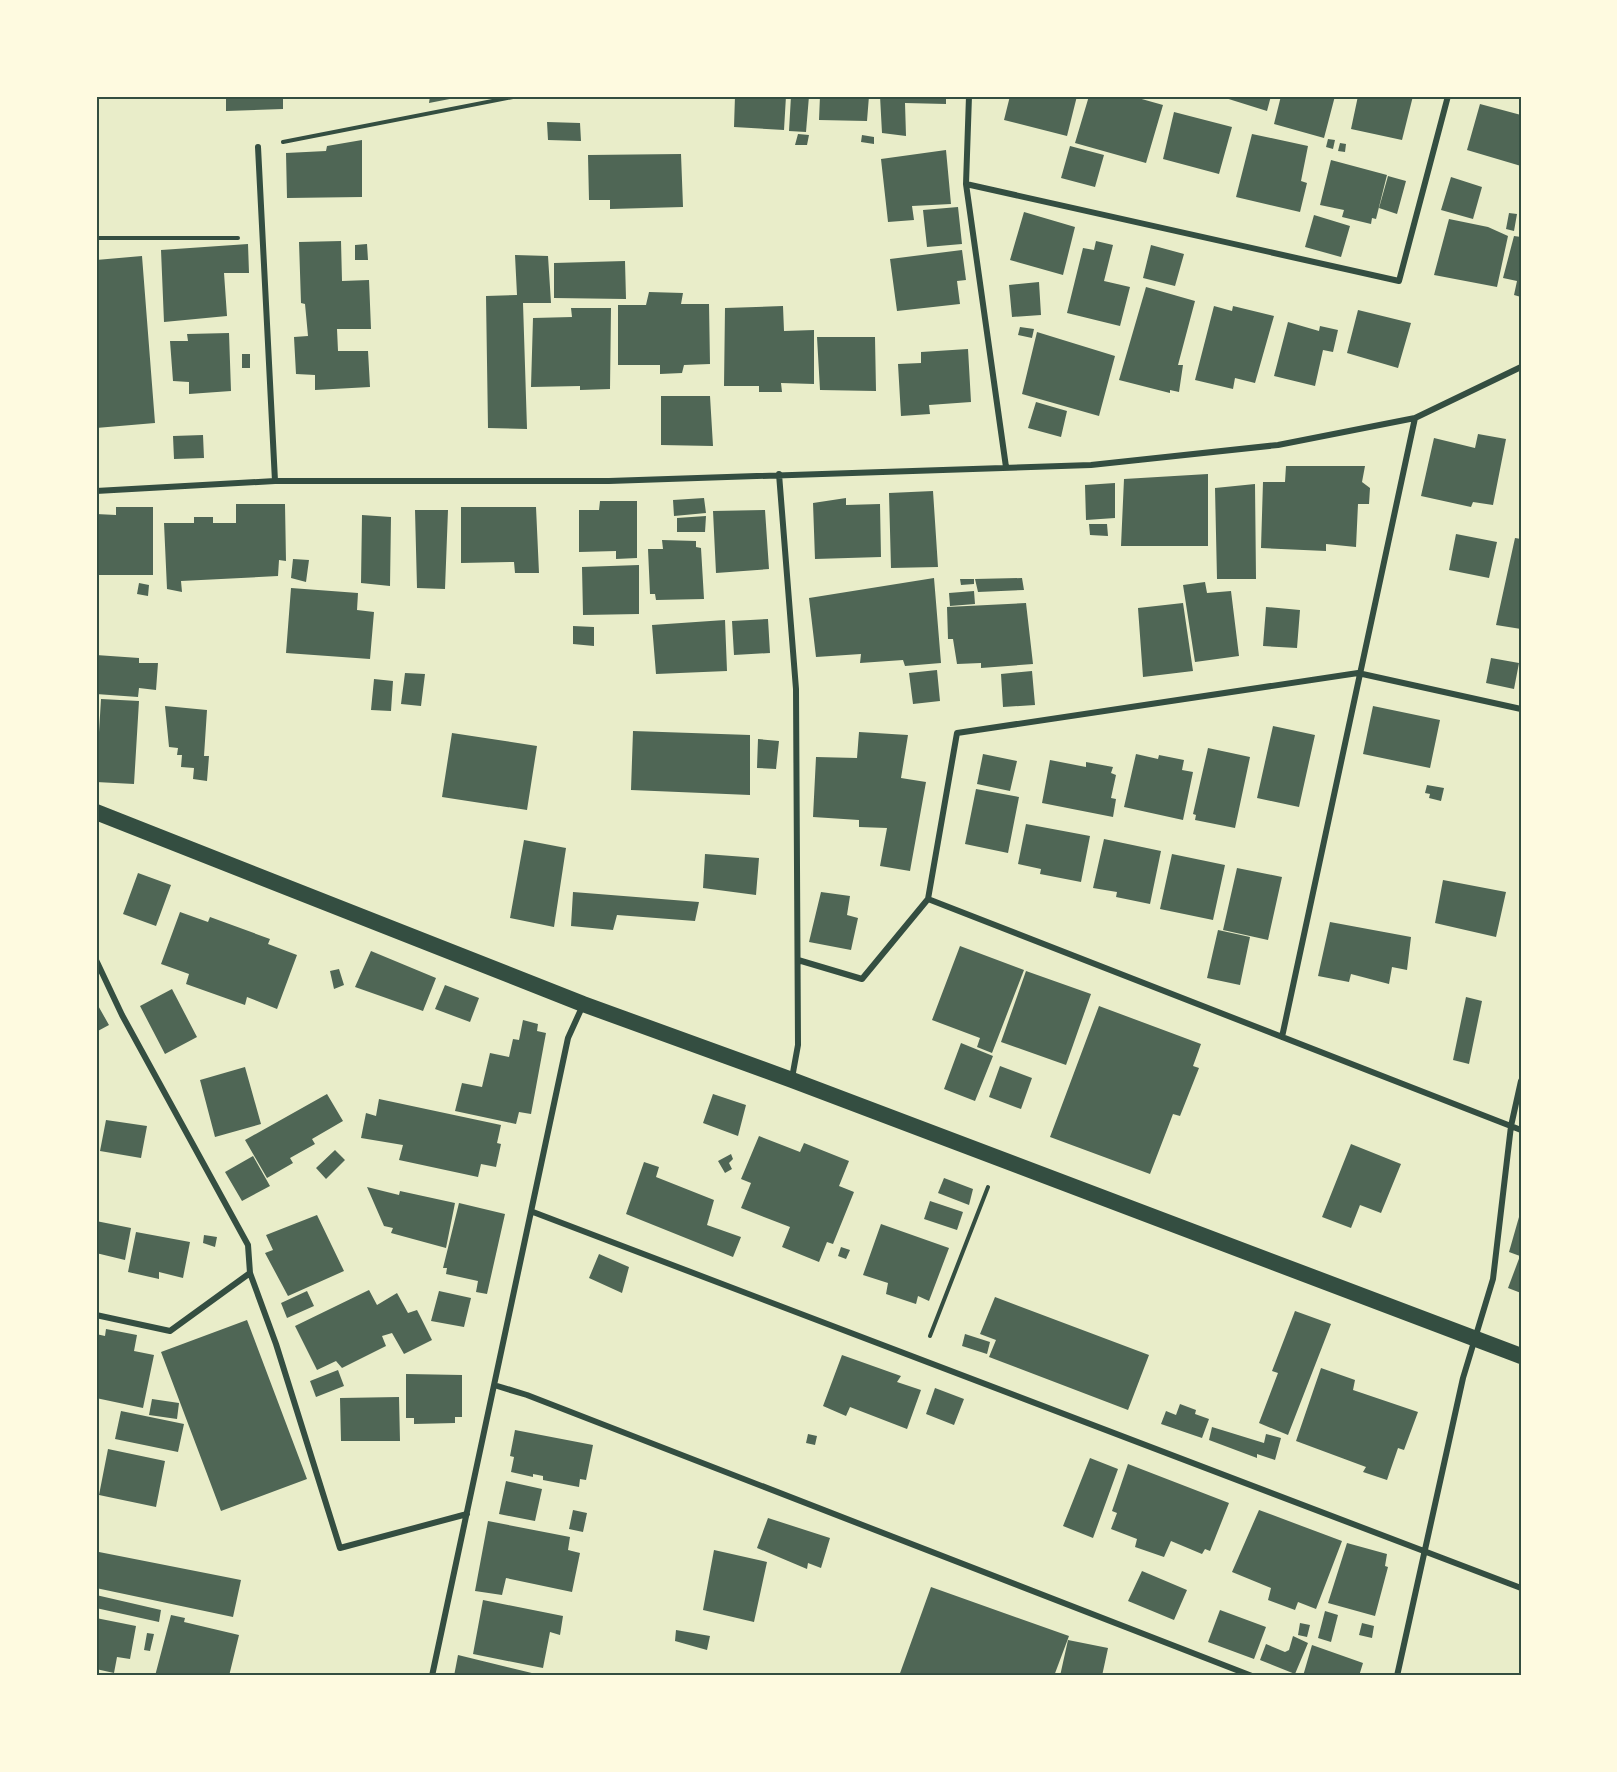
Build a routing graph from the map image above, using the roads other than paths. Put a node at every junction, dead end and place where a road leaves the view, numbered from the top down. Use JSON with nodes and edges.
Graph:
{"nodes":[{"id":1,"x":969,"y":96,"type":"edge"},
{"id":2,"x":1448,"y":96,"type":"edge"},
{"id":3,"x":258,"y":147,"type":"road end"},
{"id":4,"x":966,"y":184,"type":"junction"},
{"id":5,"x":1520,"y":369,"type":"edge"},
{"id":6,"x":1415,"y":418,"type":"junction"},
{"id":7,"x":1005,"y":467,"type":"junction"},
{"id":8,"x":779,"y":474,"type":"junction"},
{"id":9,"x":275,"y":481,"type":"junction"},
{"id":10,"x":96,"y":491,"type":"edge"},
{"id":11,"x":1358,"y":673,"type":"junction"},
{"id":12,"x":1521,"y":709,"type":"edge"},
{"id":13,"x":96,"y":812,"type":"edge"},
{"id":14,"x":928,"y":899,"type":"junction"},
{"id":15,"x":96,"y":960,"type":"edge"},
{"id":16,"x":798,"y":960,"type":"junction"},
{"id":17,"x":583,"y":1004,"type":"junction"},
{"id":18,"x":1282,"y":1037,"type":"junction"},
{"id":19,"x":792,"y":1080,"type":"junction"},
{"id":20,"x":1521,"y":1081,"type":"edge"},
{"id":21,"x":1511,"y":1126,"type":"junction"},
{"id":22,"x":1521,"y":1130,"type":"edge"},
{"id":23,"x":533,"y":1212,"type":"junction"},
{"id":24,"x":250,"y":1274,"type":"junction"},
{"id":25,"x":96,"y":1315,"type":"edge"},
{"id":26,"x":1473,"y":1338,"type":"junction"},
{"id":27,"x":1521,"y":1356,"type":"edge"},
{"id":28,"x":494,"y":1385,"type":"junction"},
{"id":29,"x":467,"y":1514,"type":"junction"},
{"id":30,"x":1425,"y":1551,"type":"junction"},
{"id":31,"x":1521,"y":1588,"type":"edge"},
{"id":32,"x":432,"y":1676,"type":"edge"},
{"id":33,"x":1252,"y":1676,"type":"edge"},
{"id":34,"x":1397,"y":1676,"type":"edge"}],
"edges":[{"from":1,"to":4,"type":"street"},
{"from":2,"to":4,"type":"street"},
{"from":3,"to":9,"type":"street"},
{"from":4,"to":7,"type":"street"},
{"from":5,"to":6,"type":"street"},
{"from":6,"to":7,"type":"street"},
{"from":6,"to":11,"type":"street"},
{"from":7,"to":8,"type":"street"},
{"from":8,"to":9,"type":"street"},
{"from":8,"to":16,"type":"street"},
{"from":9,"to":10,"type":"street"},
{"from":11,"to":12,"type":"street"},
{"from":11,"to":14,"type":"street"},
{"from":11,"to":18,"type":"street"},
{"from":13,"to":17,"type":"highway"},
{"from":14,"to":16,"type":"street"},
{"from":14,"to":18,"type":"street"},
{"from":15,"to":24,"type":"street"},
{"from":16,"to":19,"type":"street"},
{"from":17,"to":19,"type":"highway"},
{"from":17,"to":23,"type":"street"},
{"from":18,"to":21,"type":"street"},
{"from":19,"to":26,"type":"highway"},
{"from":20,"to":21,"type":"street"},
{"from":21,"to":22,"type":"street"},
{"from":21,"to":26,"type":"street"},
{"from":23,"to":28,"type":"street"},
{"from":23,"to":30,"type":"street"},
{"from":24,"to":25,"type":"street"},
{"from":24,"to":29,"type":"street"},
{"from":26,"to":27,"type":"highway"},
{"from":26,"to":30,"type":"street"},
{"from":28,"to":29,"type":"street"},
{"from":28,"to":33,"type":"street"},
{"from":29,"to":32,"type":"street"},
{"from":30,"to":31,"type":"street"},
{"from":30,"to":34,"type":"street"}]}
